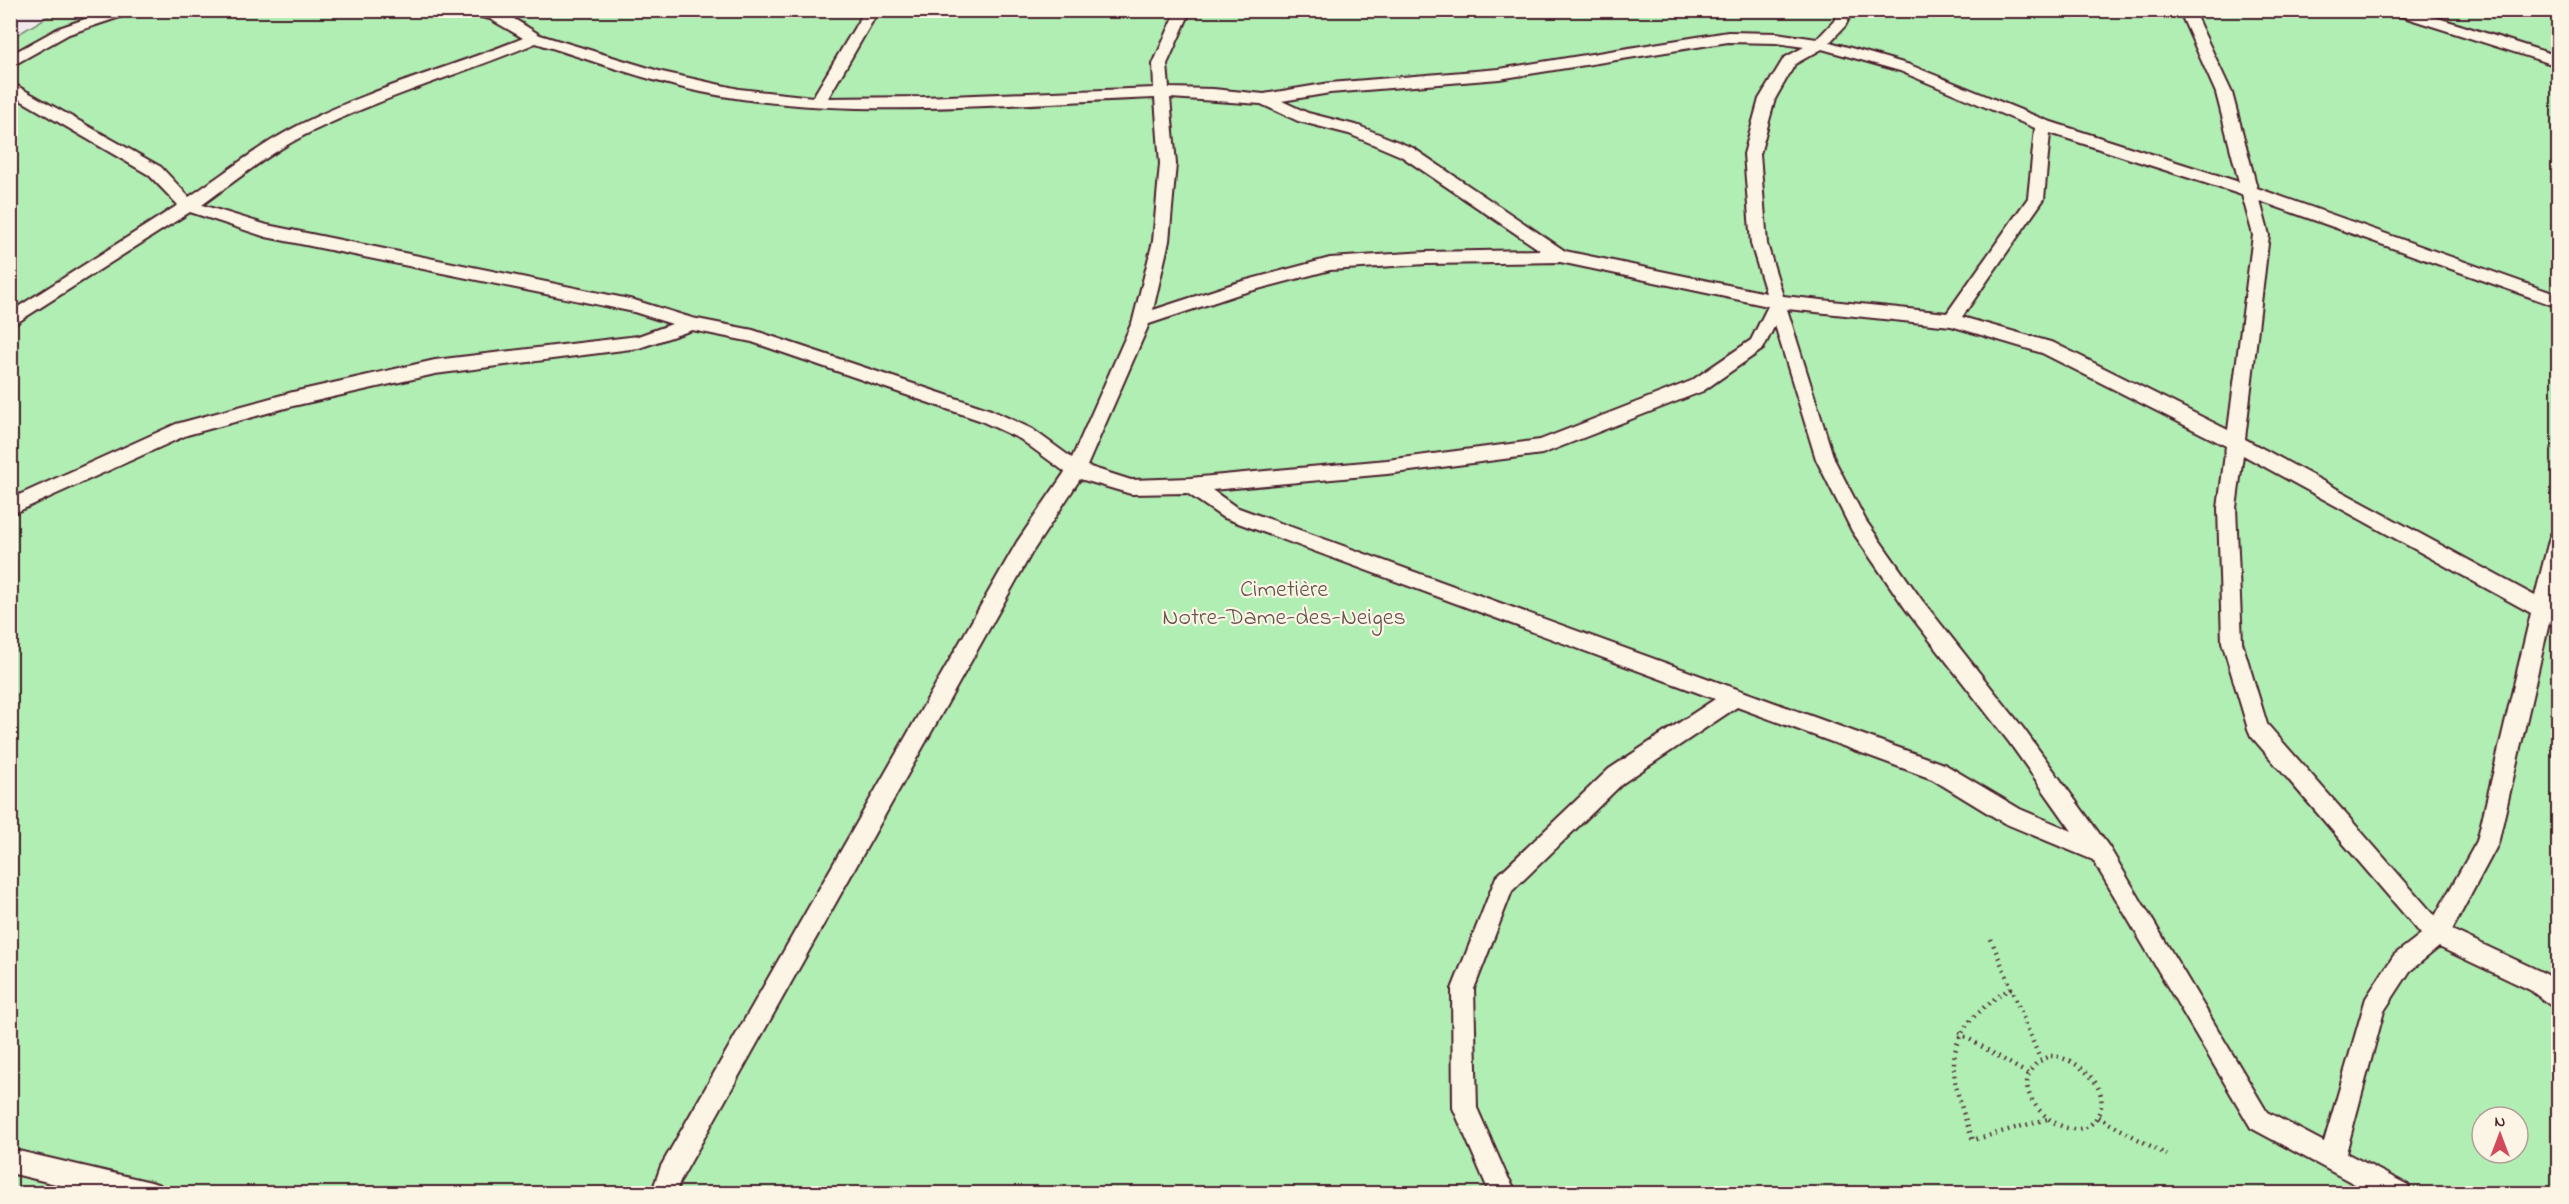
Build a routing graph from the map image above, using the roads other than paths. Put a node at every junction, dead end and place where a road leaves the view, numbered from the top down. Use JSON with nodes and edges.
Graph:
{"nodes":[{"id":1,"x":127,"y":10,"type":"edge"},
{"id":2,"x":469,"y":10,"type":"edge"},
{"id":3,"x":872,"y":10,"type":"edge"},
{"id":4,"x":1184,"y":10,"type":"edge"},
{"id":5,"x":1846,"y":10,"type":"edge"},
{"id":6,"x":2186,"y":10,"type":"edge"},
{"id":7,"x":2396,"y":10,"type":"edge"},
{"id":8,"x":494,"y":13,"type":"edge"},
{"id":9,"x":535,"y":38,"type":"junction"},
{"id":10,"x":1820,"y":44,"type":"junction"},
{"id":11,"x":2559,"y":61,"type":"edge"},
{"id":12,"x":10,"y":62,"type":"edge"},
{"id":13,"x":10,"y":87,"type":"edge"},
{"id":14,"x":1163,"y":93,"type":"junction"},
{"id":15,"x":1264,"y":99,"type":"junction"},
{"id":16,"x":817,"y":103,"type":"junction"},
{"id":17,"x":2043,"y":124,"type":"junction"},
{"id":18,"x":2251,"y":192,"type":"junction"},
{"id":19,"x":188,"y":206,"type":"junction"},
{"id":20,"x":1560,"y":256,"type":"junction"},
{"id":21,"x":1779,"y":302,"type":"junction"},
{"id":22,"x":2559,"y":302,"type":"edge"},
{"id":23,"x":1142,"y":320,"type":"junction"},
{"id":24,"x":1951,"y":320,"type":"junction"},
{"id":25,"x":10,"y":321,"type":"edge"},
{"id":26,"x":692,"y":324,"type":"junction"},
{"id":27,"x":2237,"y":442,"type":"junction"},
{"id":28,"x":1076,"y":470,"type":"junction"},
{"id":29,"x":1190,"y":485,"type":"junction"},
{"id":30,"x":10,"y":508,"type":"edge"},
{"id":31,"x":2559,"y":540,"type":"edge"},
{"id":32,"x":2549,"y":614,"type":"edge"},
{"id":33,"x":1734,"y":698,"type":"junction"},
{"id":34,"x":2101,"y":854,"type":"junction"},
{"id":35,"x":2437,"y":935,"type":"junction"},
{"id":36,"x":2559,"y":997,"type":"edge"},
{"id":37,"x":2332,"y":1158,"type":"junction"},
{"id":38,"x":10,"y":1161,"type":"edge"},
{"id":39,"x":151,"y":1194,"type":"edge"},
{"id":40,"x":663,"y":1194,"type":"edge"},
{"id":41,"x":1506,"y":1194,"type":"edge"},
{"id":42,"x":2399,"y":1194,"type":"edge"}],
"edges":[{"from":1,"to":12,"type":"lane"},
{"from":2,"to":8,"type":"lane"},
{"from":3,"to":16,"type":"lane"},
{"from":4,"to":14,"type":"lane"},
{"from":5,"to":10,"type":"lane"},
{"from":6,"to":18,"type":"lane"},
{"from":7,"to":11,"type":"lane"},
{"from":8,"to":9,"type":"lane"},
{"from":9,"to":16,"type":"lane"},
{"from":9,"to":19,"type":"lane"},
{"from":10,"to":15,"type":"lane"},
{"from":10,"to":17,"type":"lane"},
{"from":10,"to":21,"type":"lane"},
{"from":13,"to":19,"type":"lane"},
{"from":14,"to":15,"type":"lane"},
{"from":14,"to":16,"type":"lane"},
{"from":14,"to":23,"type":"lane"},
{"from":15,"to":20,"type":"lane"},
{"from":17,"to":18,"type":"lane"},
{"from":17,"to":24,"type":"lane"},
{"from":18,"to":22,"type":"lane"},
{"from":18,"to":27,"type":"lane"},
{"from":19,"to":25,"type":"lane"},
{"from":19,"to":26,"type":"lane"},
{"from":20,"to":21,"type":"lane"},
{"from":20,"to":23,"type":"lane"},
{"from":21,"to":24,"type":"lane"},
{"from":21,"to":29,"type":"lane"},
{"from":21,"to":34,"type":"lane"},
{"from":23,"to":28,"type":"lane"},
{"from":24,"to":27,"type":"lane"},
{"from":26,"to":28,"type":"lane"},
{"from":26,"to":30,"type":"lane"},
{"from":27,"to":32,"type":"lane"},
{"from":27,"to":35,"type":"lane"},
{"from":28,"to":29,"type":"lane"},
{"from":28,"to":40,"type":"lane"},
{"from":29,"to":33,"type":"lane"},
{"from":31,"to":32,"type":"lane"},
{"from":32,"to":35,"type":"lane"},
{"from":33,"to":34,"type":"lane"},
{"from":33,"to":41,"type":"lane"},
{"from":34,"to":37,"type":"lane"},
{"from":35,"to":36,"type":"lane"},
{"from":35,"to":37,"type":"lane"},
{"from":37,"to":42,"type":"lane"},
{"from":38,"to":39,"type":"lane"}]}
